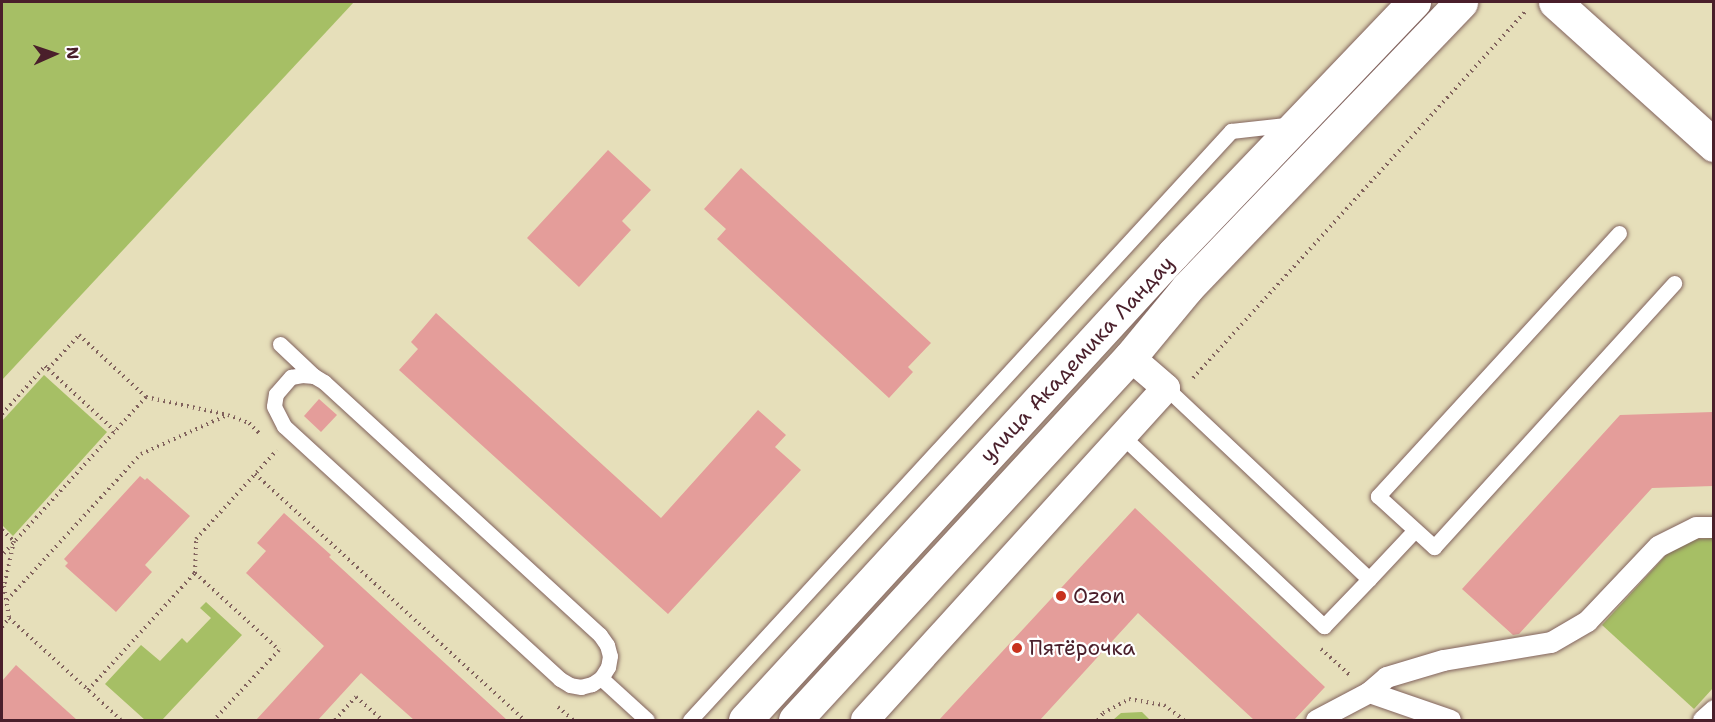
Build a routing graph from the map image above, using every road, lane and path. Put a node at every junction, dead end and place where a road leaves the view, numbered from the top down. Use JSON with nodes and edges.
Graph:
{"nodes":[{"id":1,"x":1414,"y":2,"type":"edge"},
{"id":2,"x":1461,"y":2,"type":"edge"},
{"id":3,"x":1541,"y":5,"type":"edge"},
{"id":4,"x":1520,"y":16,"type":"junction"},
{"id":5,"x":1527,"y":23,"type":"dead end"},
{"id":6,"x":1299,"y":123,"type":"junction"},
{"id":7,"x":1713,"y":145,"type":"edge"},
{"id":8,"x":1619,"y":233,"type":"dead end"},
{"id":9,"x":1674,"y":284,"type":"dead end"},
{"id":10,"x":280,"y":344,"type":"dead end"},
{"id":11,"x":1130,"y":357,"type":"junction"},
{"id":12,"x":48,"y":369,"type":"junction"},
{"id":13,"x":314,"y":376,"type":"junction"},
{"id":14,"x":1171,"y":393,"type":"junction"},
{"id":15,"x":146,"y":397,"type":"junction"},
{"id":16,"x":2,"y":414,"type":"edge"},
{"id":17,"x":228,"y":415,"type":"junction"},
{"id":18,"x":115,"y":430,"type":"junction"},
{"id":19,"x":1121,"y":435,"type":"junction"},
{"id":20,"x":263,"y":436,"type":"dead end"},
{"id":21,"x":270,"y":443,"type":"dead end"},
{"id":22,"x":278,"y":450,"type":"junction"},
{"id":23,"x":286,"y":458,"type":"dead end"},
{"id":24,"x":255,"y":474,"type":"junction"},
{"id":25,"x":1713,"y":527,"type":"edge"},
{"id":26,"x":2,"y":530,"type":"edge"},
{"id":27,"x":1415,"y":530,"type":"junction"},
{"id":28,"x":14,"y":542,"type":"junction"},
{"id":29,"x":2,"y":555,"type":"edge"},
{"id":30,"x":195,"y":573,"type":"junction"},
{"id":31,"x":1369,"y":579,"type":"junction"},
{"id":32,"x":7,"y":600,"type":"junction"},
{"id":33,"x":9,"y":618,"type":"junction"},
{"id":34,"x":2,"y":627,"type":"edge"},
{"id":35,"x":601,"y":678,"type":"junction"},
{"id":36,"x":88,"y":690,"type":"junction"},
{"id":37,"x":1369,"y":692,"type":"junction"},
{"id":38,"x":555,"y":705,"type":"dead end"},
{"id":39,"x":1713,"y":710,"type":"edge"},
{"id":40,"x":121,"y":720,"type":"edge"},
{"id":41,"x":214,"y":720,"type":"edge"},
{"id":42,"x":335,"y":720,"type":"edge"},
{"id":43,"x":382,"y":720,"type":"edge"},
{"id":44,"x":524,"y":720,"type":"edge"},
{"id":45,"x":573,"y":720,"type":"edge"},
{"id":46,"x":647,"y":720,"type":"edge"},
{"id":47,"x":690,"y":720,"type":"edge"},
{"id":48,"x":745,"y":720,"type":"edge"},
{"id":49,"x":795,"y":720,"type":"edge"},
{"id":50,"x":865,"y":720,"type":"edge"},
{"id":51,"x":1097,"y":720,"type":"edge"},
{"id":52,"x":1184,"y":720,"type":"edge"},
{"id":53,"x":1316,"y":720,"type":"edge"},
{"id":54,"x":1450,"y":720,"type":"edge"},
{"id":55,"x":1703,"y":720,"type":"edge"}],
"edges":[{"from":1,"to":6,"type":"street","name":"улица Академика Ландау"},
{"from":2,"to":11,"type":"street","name":"улица Академика Ландау"},
{"from":3,"to":4,"type":"path"},
{"from":3,"to":7,"type":"street"},
{"from":4,"to":5,"type":"path"},
{"from":4,"to":14,"type":"path"},
{"from":6,"to":47,"type":"lane"},
{"from":6,"to":48,"type":"street","name":"улица Академика Ландау"},
{"from":8,"to":27,"type":"lane"},
{"from":9,"to":27,"type":"lane"},
{"from":10,"to":13,"type":"lane"},
{"from":11,"to":14,"type":"street"},
{"from":11,"to":49,"type":"street","name":"улица Академика Ландау"},
{"from":12,"to":15,"type":"path"},
{"from":12,"to":16,"type":"path"},
{"from":12,"to":18,"type":"path"},
{"from":13,"to":35,"type":"lane"},
{"from":13,"to":35,"type":"lane"},
{"from":14,"to":19,"type":"street"},
{"from":14,"to":31,"type":"lane"},
{"from":15,"to":17,"type":"path"},
{"from":15,"to":18,"type":"path"},
{"from":17,"to":20,"type":"path"},
{"from":17,"to":32,"type":"path"},
{"from":18,"to":28,"type":"path"},
{"from":19,"to":31,"type":"lane"},
{"from":19,"to":50,"type":"street"},
{"from":21,"to":22,"type":"path"},
{"from":22,"to":23,"type":"path"},
{"from":22,"to":24,"type":"path"},
{"from":24,"to":30,"type":"path"},
{"from":24,"to":44,"type":"path"},
{"from":25,"to":37,"type":"street"},
{"from":26,"to":28,"type":"path"},
{"from":27,"to":31,"type":"lane"},
{"from":28,"to":29,"type":"path"},
{"from":28,"to":32,"type":"path"},
{"from":30,"to":36,"type":"path"},
{"from":30,"to":41,"type":"path"},
{"from":32,"to":33,"type":"path"},
{"from":33,"to":34,"type":"path"},
{"from":33,"to":36,"type":"path"},
{"from":35,"to":46,"type":"lane"},
{"from":36,"to":40,"type":"path"},
{"from":37,"to":53,"type":"street"},
{"from":37,"to":54,"type":"street"},
{"from":38,"to":45,"type":"path"},
{"from":39,"to":55,"type":"street"},
{"from":42,"to":43,"type":"path"},
{"from":51,"to":52,"type":"path"}]}
